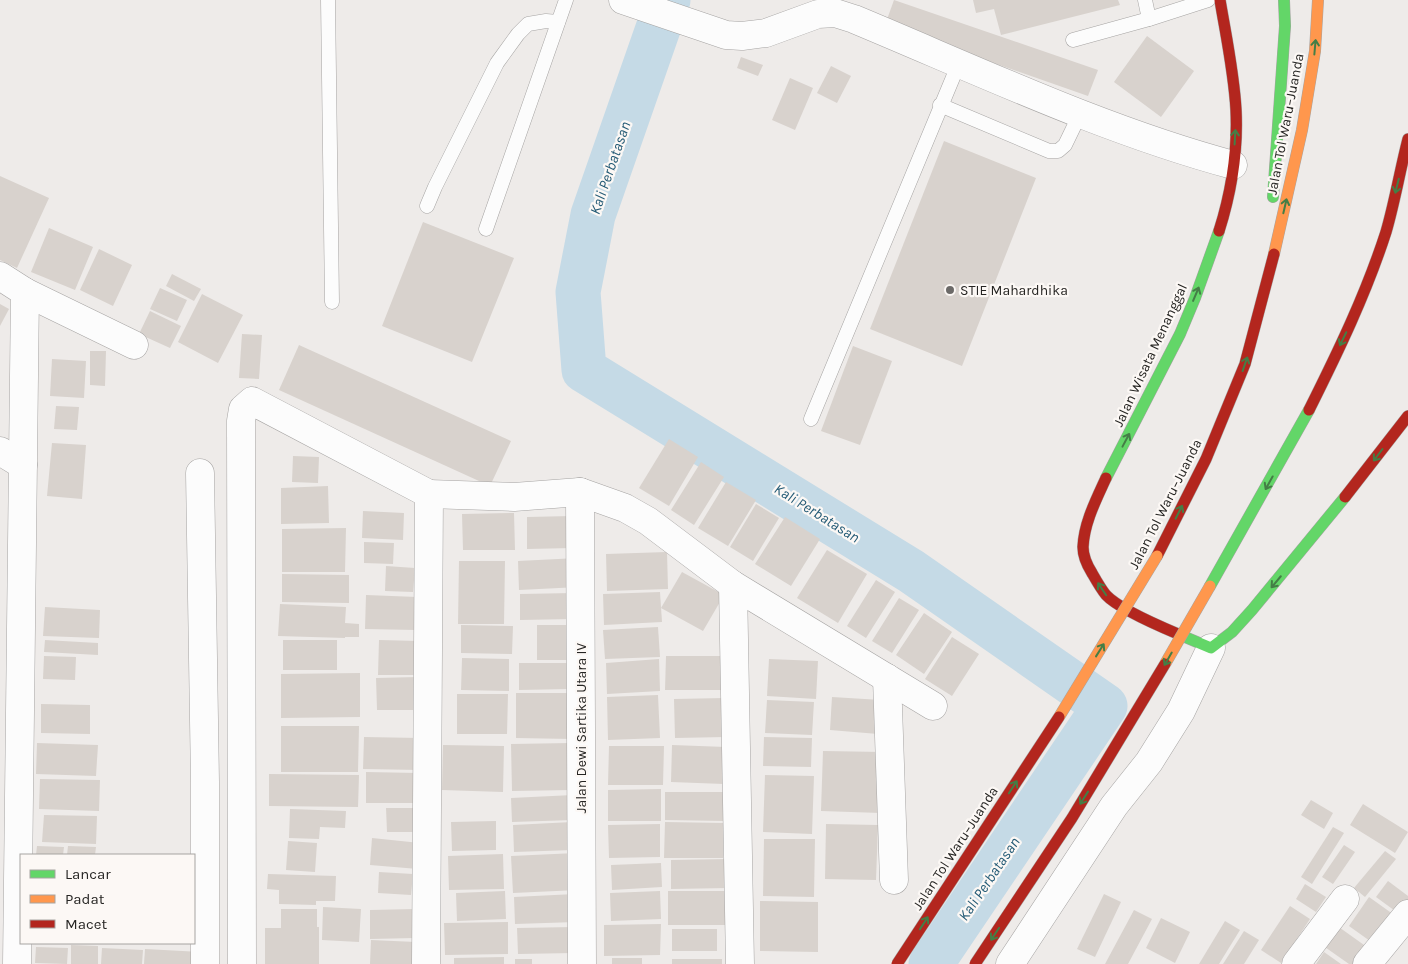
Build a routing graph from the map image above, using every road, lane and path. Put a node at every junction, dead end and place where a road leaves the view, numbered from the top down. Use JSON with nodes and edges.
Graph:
{"nodes":[{"id":1,"x":328,"y":0,"type":"edge"},
{"id":2,"x":566,"y":0,"type":"edge"},
{"id":3,"x":1146,"y":0,"type":"edge"},
{"id":4,"x":1208,"y":0,"type":"edge"},
{"id":5,"x":1220,"y":0,"type":"edge"},
{"id":6,"x":1284,"y":0,"type":"edge"},
{"id":7,"x":1318,"y":0,"type":"edge"},
{"id":8,"x":633,"y":4,"type":"edge"},
{"id":9,"x":1150,"y":19,"type":"junction"},
{"id":10,"x":558,"y":22,"type":"junction"},
{"id":11,"x":1073,"y":40,"type":"dead end"},
{"id":12,"x":959,"y":63,"type":"junction"},
{"id":13,"x":940,"y":105,"type":"junction"},
{"id":14,"x":1080,"y":114,"type":"junction"},
{"id":15,"x":1408,"y":139,"type":"edge"},
{"id":16,"x":1233,"y":165,"type":"junction"},
{"id":17,"x":427,"y":206,"type":"dead end"},
{"id":18,"x":486,"y":229,"type":"dead end"},
{"id":19,"x":0,"y":276,"type":"edge"},
{"id":20,"x":1266,"y":288,"type":"junction"},
{"id":21,"x":25,"y":292,"type":"junction"},
{"id":22,"x":332,"y":302,"type":"dead end"},
{"id":23,"x":134,"y":345,"type":"dead end"},
{"id":24,"x":1408,"y":416,"type":"edge"},
{"id":25,"x":811,"y":419,"type":"dead end"},
{"id":26,"x":0,"y":451,"type":"edge"},
{"id":27,"x":23,"y":465,"type":"junction"},
{"id":28,"x":200,"y":473,"type":"dead end"},
{"id":29,"x":580,"y":492,"type":"junction"},
{"id":30,"x":429,"y":494,"type":"junction"},
{"id":31,"x":733,"y":585,"type":"junction"},
{"id":32,"x":1211,"y":648,"type":"junction"},
{"id":33,"x":21,"y":660,"type":"junction"},
{"id":34,"x":887,"y":678,"type":"junction"},
{"id":35,"x":0,"y":686,"type":"edge"},
{"id":36,"x":933,"y":706,"type":"dead end"},
{"id":37,"x":9,"y":795,"type":"edge"},
{"id":38,"x":894,"y":880,"type":"dead end"},
{"id":39,"x":1345,"y":899,"type":"dead end"},
{"id":40,"x":1408,"y":914,"type":"edge"},
{"id":41,"x":11,"y":951,"type":"edge"},
{"id":42,"x":1014,"y":963,"type":"edge"},
{"id":43,"x":206,"y":964,"type":"edge"},
{"id":44,"x":242,"y":964,"type":"edge"},
{"id":45,"x":426,"y":964,"type":"edge"},
{"id":46,"x":582,"y":964,"type":"edge"},
{"id":47,"x":740,"y":964,"type":"edge"},
{"id":48,"x":897,"y":964,"type":"edge"},
{"id":49,"x":975,"y":964,"type":"edge"},
{"id":50,"x":1296,"y":964,"type":"edge"},
{"id":51,"x":1367,"y":964,"type":"edge"}],
"edges":[{"from":1,"to":22,"type":"lane"},
{"from":2,"to":10,"type":"lane"},
{"from":3,"to":9,"type":"lane"},
{"from":4,"to":9,"type":"lane"},
{"from":16,"to":5,"type":"main road","name":"Jalan Wisata Menanggal","one_way":true},
{"from":6,"to":20,"type":"main road"},
{"from":20,"to":7,"type":"main road","name":"Jalan Tol Waru–Juanda","one_way":true},
{"from":8,"to":12,"type":"street"},
{"from":9,"to":11,"type":"lane"},
{"from":10,"to":17,"type":"lane"},
{"from":10,"to":18,"type":"lane"},
{"from":12,"to":13,"type":"lane"},
{"from":12,"to":14,"type":"street"},
{"from":13,"to":14,"type":"lane"},
{"from":13,"to":25,"type":"lane"},
{"from":14,"to":16,"type":"street"},
{"from":15,"to":49,"type":"main road","one_way":true,"bridge":true},
{"from":32,"to":16,"type":"main road","name":"Jalan Wisata Menanggal","one_way":true},
{"from":19,"to":21,"type":"street"},
{"from":48,"to":20,"type":"main road","name":"Jalan Tol Waru–Juanda","one_way":true,"bridge":true},
{"from":21,"to":23,"type":"street"},
{"from":21,"to":27,"type":"street"},
{"from":24,"to":32,"type":"main road","one_way":true},
{"from":26,"to":27,"type":"street"},
{"from":27,"to":33,"type":"street"},
{"from":28,"to":43,"type":"street"},
{"from":29,"to":30,"type":"street"},
{"from":29,"to":31,"type":"street"},
{"from":29,"to":46,"type":"street","name":"Jalan Dewi Sartika Utara IV"},
{"from":30,"to":44,"type":"street"},
{"from":30,"to":45,"type":"street"},
{"from":31,"to":34,"type":"street"},
{"from":31,"to":47,"type":"street"},
{"from":32,"to":42,"type":"street"},
{"from":33,"to":35,"type":"street"},
{"from":33,"to":37,"type":"street"},
{"from":34,"to":36,"type":"street"},
{"from":34,"to":38,"type":"street"},
{"from":37,"to":41,"type":"street"},
{"from":39,"to":50,"type":"street"},
{"from":40,"to":51,"type":"street"}]}
